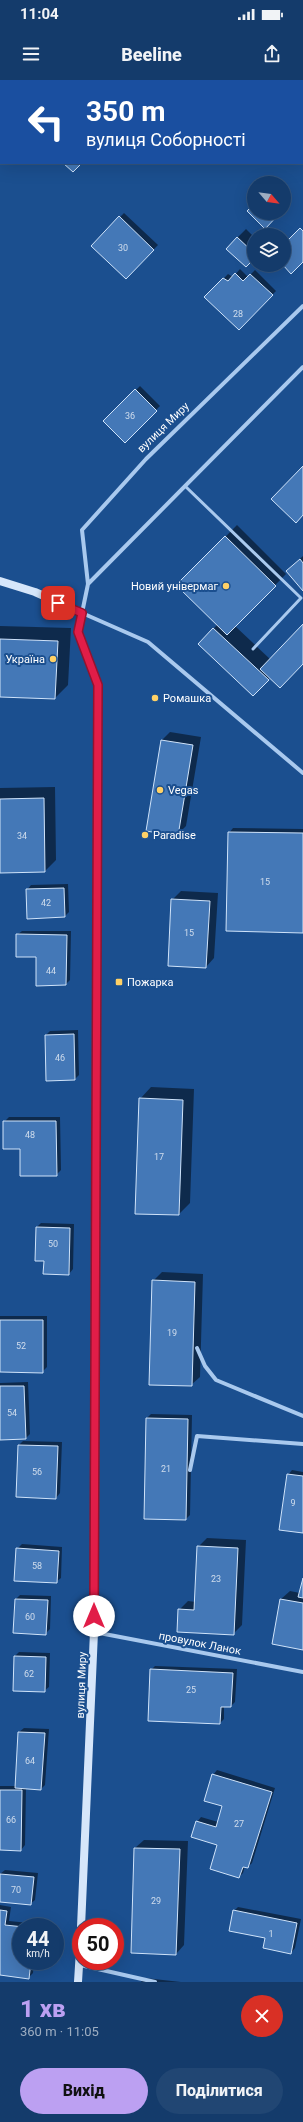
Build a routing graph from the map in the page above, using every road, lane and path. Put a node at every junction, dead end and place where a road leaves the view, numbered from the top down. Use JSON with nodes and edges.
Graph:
{"nodes":[{"id":1,"x":303,"y":306,"type":"edge"},
{"id":2,"x":303,"y":367,"type":"edge"},
{"id":3,"x":185,"y":486,"type":"junction"},
{"id":4,"x":0,"y":581,"type":"edge"},
{"id":5,"x":88,"y":584,"type":"junction"},
{"id":6,"x":82,"y":613,"type":"junction"},
{"id":7,"x":253,"y":649,"type":"dead end"},
{"id":8,"x":303,"y":773,"type":"edge"},
{"id":9,"x":197,"y":1348,"type":"dead end"},
{"id":10,"x":303,"y":1416,"type":"edge"},
{"id":11,"x":303,"y":1444,"type":"edge"},
{"id":12,"x":190,"y":1470,"type":"dead end"},
{"id":13,"x":94,"y":1632,"type":"junction"},
{"id":14,"x":303,"y":1672,"type":"edge"},
{"id":15,"x":81,"y":1918,"type":"edge"},
{"id":16,"x":79,"y":1970,"type":"edge"},
{"id":17,"x":105,"y":1970,"type":"edge"},
{"id":18,"x":78,"y":1982,"type":"edge"},
{"id":19,"x":155,"y":1982,"type":"edge"}],
"edges":[{"from":1,"to":5,"type":"street","name":"вулиця Миру"},
{"from":2,"to":3,"type":"street"},
{"from":3,"to":5,"type":"street"},
{"from":3,"to":7,"type":"lane"},
{"from":4,"to":6,"type":"main road"},
{"from":5,"to":6,"type":"street","name":"вулиця Миру"},
{"from":6,"to":8,"type":"street"},
{"from":6,"to":13,"type":"main road","name":"вулиця Миру"},
{"from":9,"to":10,"type":"street"},
{"from":11,"to":12,"type":"street"},
{"from":13,"to":14,"type":"street","name":"провулок Ланок"},
{"from":13,"to":15,"type":"main road","name":"вулиця Миру"},
{"from":16,"to":18,"type":"main road"},
{"from":17,"to":19,"type":"street"}]}
